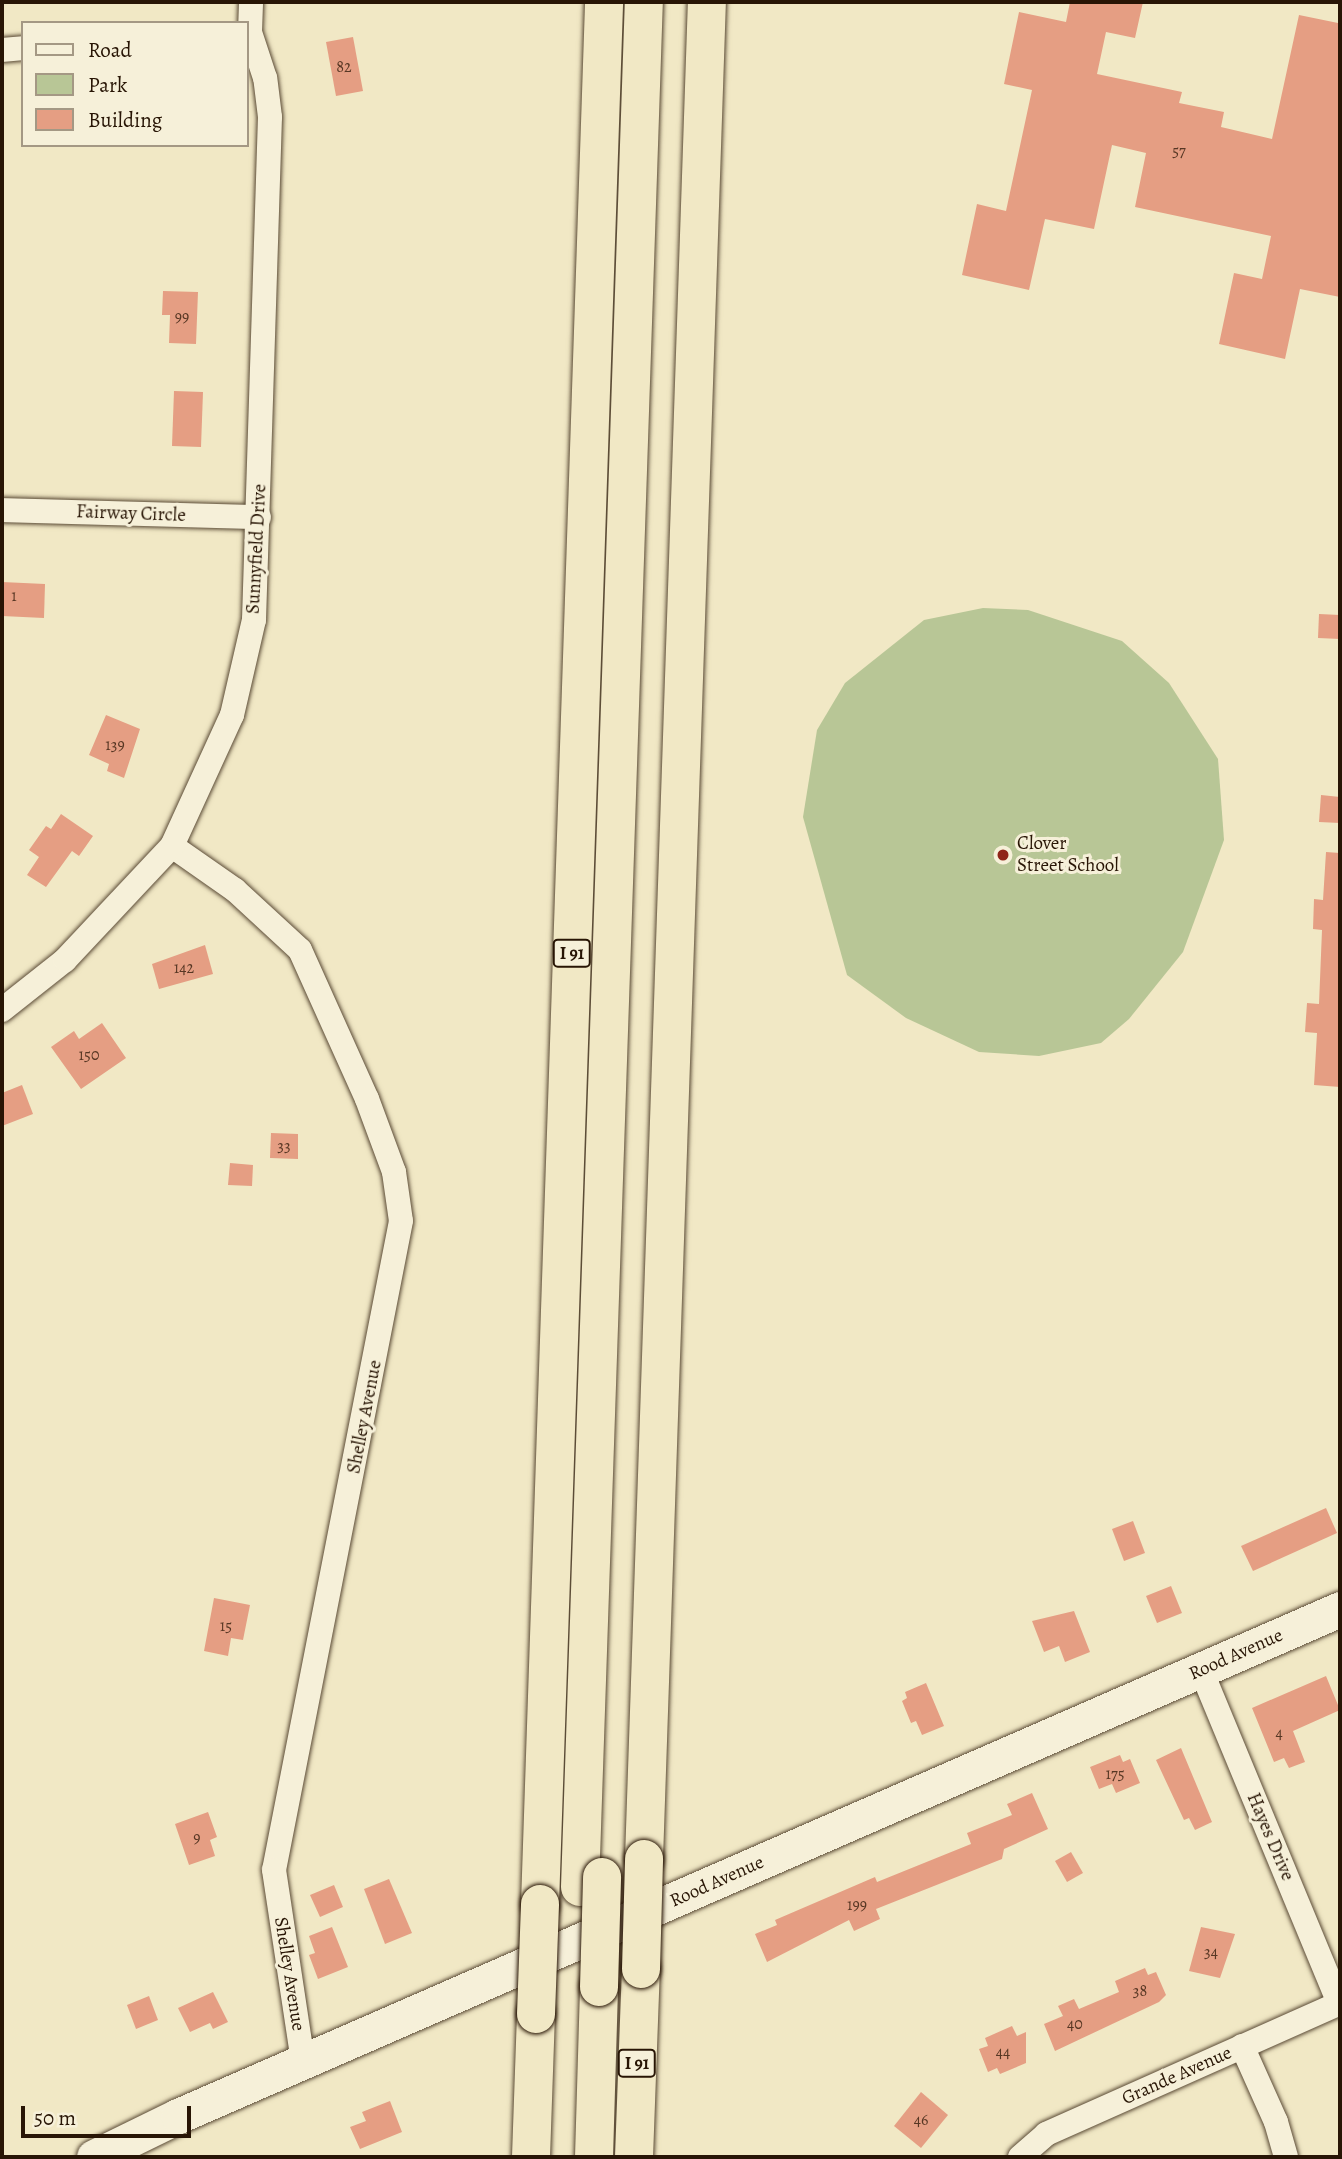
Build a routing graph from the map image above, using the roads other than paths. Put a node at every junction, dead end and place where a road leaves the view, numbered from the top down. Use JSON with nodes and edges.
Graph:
{"nodes":[{"id":1,"x":251,"y":2,"type":"edge"},
{"id":2,"x":604,"y":2,"type":"edge"},
{"id":3,"x":644,"y":2,"type":"edge"},
{"id":4,"x":666,"y":2,"type":"edge"},
{"id":5,"x":707,"y":2,"type":"edge"},
{"id":6,"x":249,"y":32,"type":"edge"},
{"id":7,"x":21,"y":48,"type":"edge"},
{"id":8,"x":2,"y":50,"type":"edge"},
{"id":9,"x":2,"y":510,"type":"edge"},
{"id":10,"x":260,"y":517,"type":"junction"},
{"id":11,"x":172,"y":846,"type":"junction"},
{"id":12,"x":2,"y":1010,"type":"edge"},
{"id":13,"x":1340,"y":1609,"type":"edge"},
{"id":14,"x":1201,"y":1670,"type":"junction"},
{"id":15,"x":591,"y":1882,"type":"junction"},
{"id":16,"x":588,"y":1992,"type":"junction"},
{"id":17,"x":1340,"y":2003,"type":"edge"},
{"id":18,"x":1242,"y":2046,"type":"junction"},
{"id":19,"x":303,"y":2062,"type":"junction"},
{"id":20,"x":94,"y":2157,"type":"edge"},
{"id":21,"x":531,"y":2157,"type":"edge"},
{"id":22,"x":572,"y":2157,"type":"edge"},
{"id":23,"x":594,"y":2157,"type":"edge"},
{"id":24,"x":634,"y":2157,"type":"edge"},
{"id":25,"x":1020,"y":2157,"type":"edge"},
{"id":26,"x":1286,"y":2157,"type":"edge"}],
"edges":[{"from":1,"to":6,"type":"street","name":"Sunnyfield Drive"},
{"from":2,"to":21,"type":"highway","number":"I 91","bridge":true},
{"from":3,"to":15,"type":"highway"},
{"from":4,"to":15,"type":"highway"},
{"from":5,"to":24,"type":"highway","number":"I 91","bridge":true},
{"from":6,"to":10,"type":"street","name":"Sunnyfield Drive"},
{"from":7,"to":8,"type":"street"},
{"from":9,"to":10,"type":"street","name":"Fairway Circle"},
{"from":10,"to":11,"type":"street","name":"Sunnyfield Drive"},
{"from":11,"to":12,"type":"street","name":"Sunnyfield Drive"},
{"from":11,"to":19,"type":"street","name":"Shelley Avenue"},
{"from":13,"to":14,"type":"street","name":"Rood Avenue"},
{"from":14,"to":17,"type":"street","name":"Hayes Drive"},
{"from":14,"to":19,"type":"street","name":"Rood Avenue"},
{"from":15,"to":16,"type":"highway"},
{"from":16,"to":22,"type":"highway"},
{"from":16,"to":23,"type":"highway"},
{"from":17,"to":18,"type":"street","name":"Grande Avenue"},
{"from":18,"to":25,"type":"street","name":"Grande Avenue"},
{"from":18,"to":26,"type":"street"},
{"from":19,"to":20,"type":"street","name":"Rood Avenue"}]}
